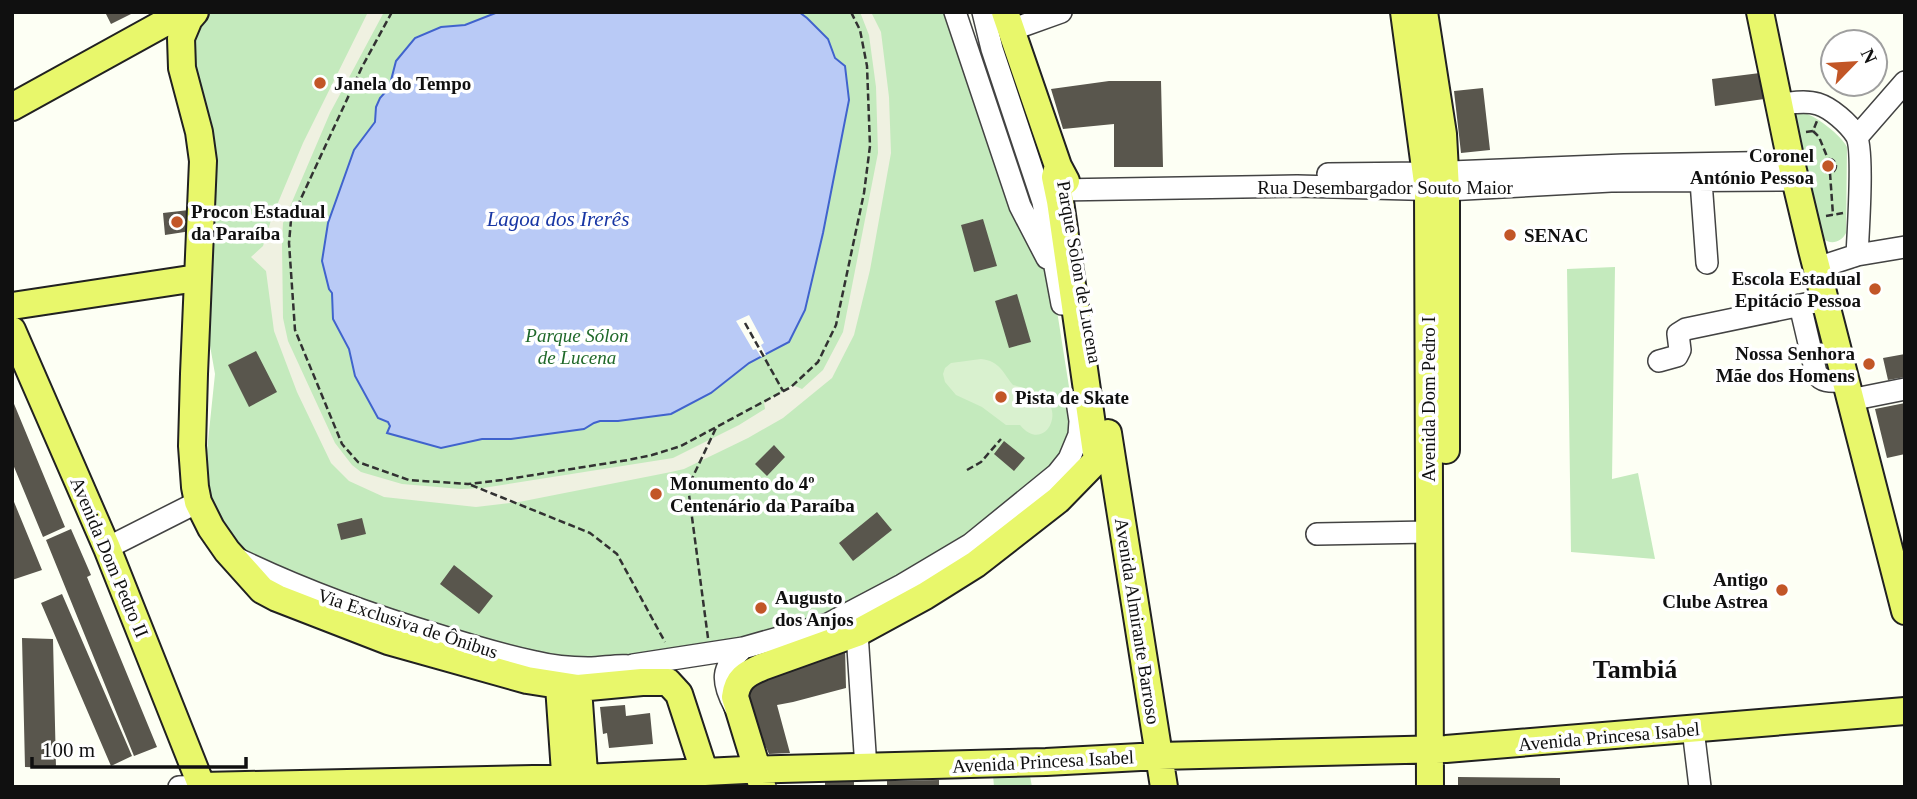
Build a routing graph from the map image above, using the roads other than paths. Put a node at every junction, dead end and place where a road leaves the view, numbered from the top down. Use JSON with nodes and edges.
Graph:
{"nodes":[{"id":1,"x":184,"y":12,"type":"edge"},
{"id":2,"x":195,"y":12,"type":"edge"},
{"id":3,"x":955,"y":12,"type":"edge"},
{"id":4,"x":983,"y":12,"type":"edge"},
{"id":5,"x":1061,"y":12,"type":"edge"},
{"id":6,"x":1404,"y":12,"type":"edge"},
{"id":7,"x":1424,"y":12,"type":"edge"},
{"id":8,"x":1760,"y":12,"type":"edge"},
{"id":9,"x":1008,"y":21,"type":"edge"},
{"id":10,"x":1905,"y":82,"type":"edge"},
{"id":11,"x":1779,"y":104,"type":"junction"},
{"id":12,"x":12,"y":107,"type":"edge"},
{"id":13,"x":1857,"y":136,"type":"junction"},
{"id":14,"x":1793,"y":171,"type":"junction"},
{"id":15,"x":1061,"y":180,"type":"junction"},
{"id":16,"x":1436,"y":181,"type":"junction"},
{"id":17,"x":1701,"y":181,"type":"junction"},
{"id":18,"x":1905,"y":247,"type":"edge"},
{"id":19,"x":1857,"y":255,"type":"junction"},
{"id":20,"x":1707,"y":263,"type":"dead end"},
{"id":21,"x":1817,"y":268,"type":"junction"},
{"id":22,"x":197,"y":278,"type":"junction"},
{"id":23,"x":1059,"y":282,"type":"junction"},
{"id":24,"x":1812,"y":302,"type":"junction"},
{"id":25,"x":12,"y":306,"type":"edge"},
{"id":26,"x":12,"y":330,"type":"edge"},
{"id":27,"x":1659,"y":361,"type":"dead end"},
{"id":28,"x":1905,"y":389,"type":"edge"},
{"id":29,"x":1848,"y":390,"type":"junction"},
{"id":30,"x":1104,"y":458,"type":"junction"},
{"id":31,"x":198,"y":502,"type":"junction"},
{"id":32,"x":1429,"y":532,"type":"junction"},
{"id":33,"x":1317,"y":534,"type":"dead end"},
{"id":34,"x":107,"y":548,"type":"junction"},
{"id":35,"x":1905,"y":611,"type":"edge"},
{"id":36,"x":856,"y":633,"type":"junction"},
{"id":37,"x":743,"y":648,"type":"junction"},
{"id":38,"x":668,"y":670,"type":"junction"},
{"id":39,"x":575,"y":681,"type":"junction"},
{"id":40,"x":1905,"y":711,"type":"edge"},
{"id":41,"x":741,"y":719,"type":"junction"},
{"id":42,"x":1693,"y":729,"type":"junction"},
{"id":43,"x":1438,"y":749,"type":"junction"},
{"id":44,"x":1152,"y":756,"type":"junction"},
{"id":45,"x":866,"y":768,"type":"junction"},
{"id":46,"x":760,"y":778,"type":"edge"},
{"id":47,"x":707,"y":780,"type":"edge"},
{"id":48,"x":575,"y":782,"type":"edge"},
{"id":49,"x":195,"y":786,"type":"edge"},
{"id":50,"x":1148,"y":787,"type":"edge"},
{"id":51,"x":1164,"y":787,"type":"edge"},
{"id":52,"x":1430,"y":787,"type":"edge"},
{"id":53,"x":1446,"y":787,"type":"edge"},
{"id":54,"x":1700,"y":787,"type":"edge"}],
"edges":[{"from":1,"to":12,"type":"main road"},
{"from":2,"to":22,"type":"main road"},
{"from":3,"to":23,"type":"street"},
{"from":4,"to":23,"type":"street"},
{"from":5,"to":9,"type":"street"},
{"from":6,"to":16,"type":"main road","name":"Avenida Dom Pedro I"},
{"from":7,"to":16,"type":"main road","name":"Avenida Dom Pedro I"},
{"from":8,"to":11,"type":"main road"},
{"from":9,"to":15,"type":"main road","name":"Parque Solon de Lucena"},
{"from":10,"to":13,"type":"street"},
{"from":11,"to":13,"type":"street"},
{"from":11,"to":14,"type":"main road"},
{"from":13,"to":19,"type":"street"},
{"from":14,"to":16,"type":"street","name":"Rua Desembargador Souto Maior"},
{"from":14,"to":17,"type":"street","name":"Rua Desembargador Souto Maior"},
{"from":14,"to":21,"type":"main road"},
{"from":15,"to":16,"type":"street","name":"Rua Desembargador Souto Maior"},
{"from":15,"to":30,"type":"main road"},
{"from":16,"to":17,"type":"street","name":"Rua Desembargador Souto Maior"},
{"from":16,"to":32,"type":"main road","name":"Avenida Dom Pedro I"},
{"from":16,"to":43,"type":"main road","name":"Avenida Dom Pedro I"},
{"from":17,"to":20,"type":"street"},
{"from":18,"to":19,"type":"street"},
{"from":19,"to":21,"type":"street"},
{"from":21,"to":24,"type":"main road"},
{"from":22,"to":25,"type":"main road"},
{"from":22,"to":31,"type":"main road"},
{"from":23,"to":37,"type":"street"},
{"from":24,"to":27,"type":"street"},
{"from":24,"to":29,"type":"main road"},
{"from":26,"to":34,"type":"main road","name":"Avenida Dom Pedro II"},
{"from":28,"to":29,"type":"street"},
{"from":29,"to":35,"type":"main road"},
{"from":30,"to":36,"type":"main road"},
{"from":30,"to":44,"type":"main road","name":"Avenida Almirante Barroso"},
{"from":31,"to":34,"type":"street"},
{"from":31,"to":39,"type":"main road"},
{"from":32,"to":33,"type":"street"},
{"from":32,"to":43,"type":"main road","name":"Avenida Dom Pedro I"},
{"from":34,"to":49,"type":"main road","name":"Avenida Dom Pedro II"},
{"from":36,"to":41,"type":"main road"},
{"from":36,"to":45,"type":"street"},
{"from":37,"to":38,"type":"street"},
{"from":37,"to":41,"type":"street"},
{"from":38,"to":39,"type":"main road"},
{"from":38,"to":39,"type":"street"},
{"from":38,"to":47,"type":"main road"},
{"from":39,"to":48,"type":"main road"},
{"from":40,"to":42,"type":"main road","name":"Avenida Princesa Isabel"},
{"from":41,"to":46,"type":"main road"},
{"from":42,"to":43,"type":"main road","name":"Avenida Princesa Isabel"},
{"from":42,"to":54,"type":"street"},
{"from":43,"to":44,"type":"main road","name":"Avenida Princesa Isabel"},
{"from":43,"to":52,"type":"main road","name":"Avenida Dom Pedro I"},
{"from":43,"to":53,"type":"main road","name":"Avenida Dom Pedro I"},
{"from":44,"to":45,"type":"main road","name":"Avenida Princesa Isabel"},
{"from":44,"to":50,"type":"main road","name":"Avenida Almirante Barroso"},
{"from":44,"to":51,"type":"main road","name":"Avenida Almirante Barroso"},
{"from":45,"to":46,"type":"main road","name":"Avenida Princesa Isabel"},
{"from":46,"to":47,"type":"main road","name":"Avenida Princesa Isabel"},
{"from":47,"to":48,"type":"main road","name":"Avenida Princesa Isabel"},
{"from":48,"to":49,"type":"main road","name":"Avenida Princesa Isabel"}]}
